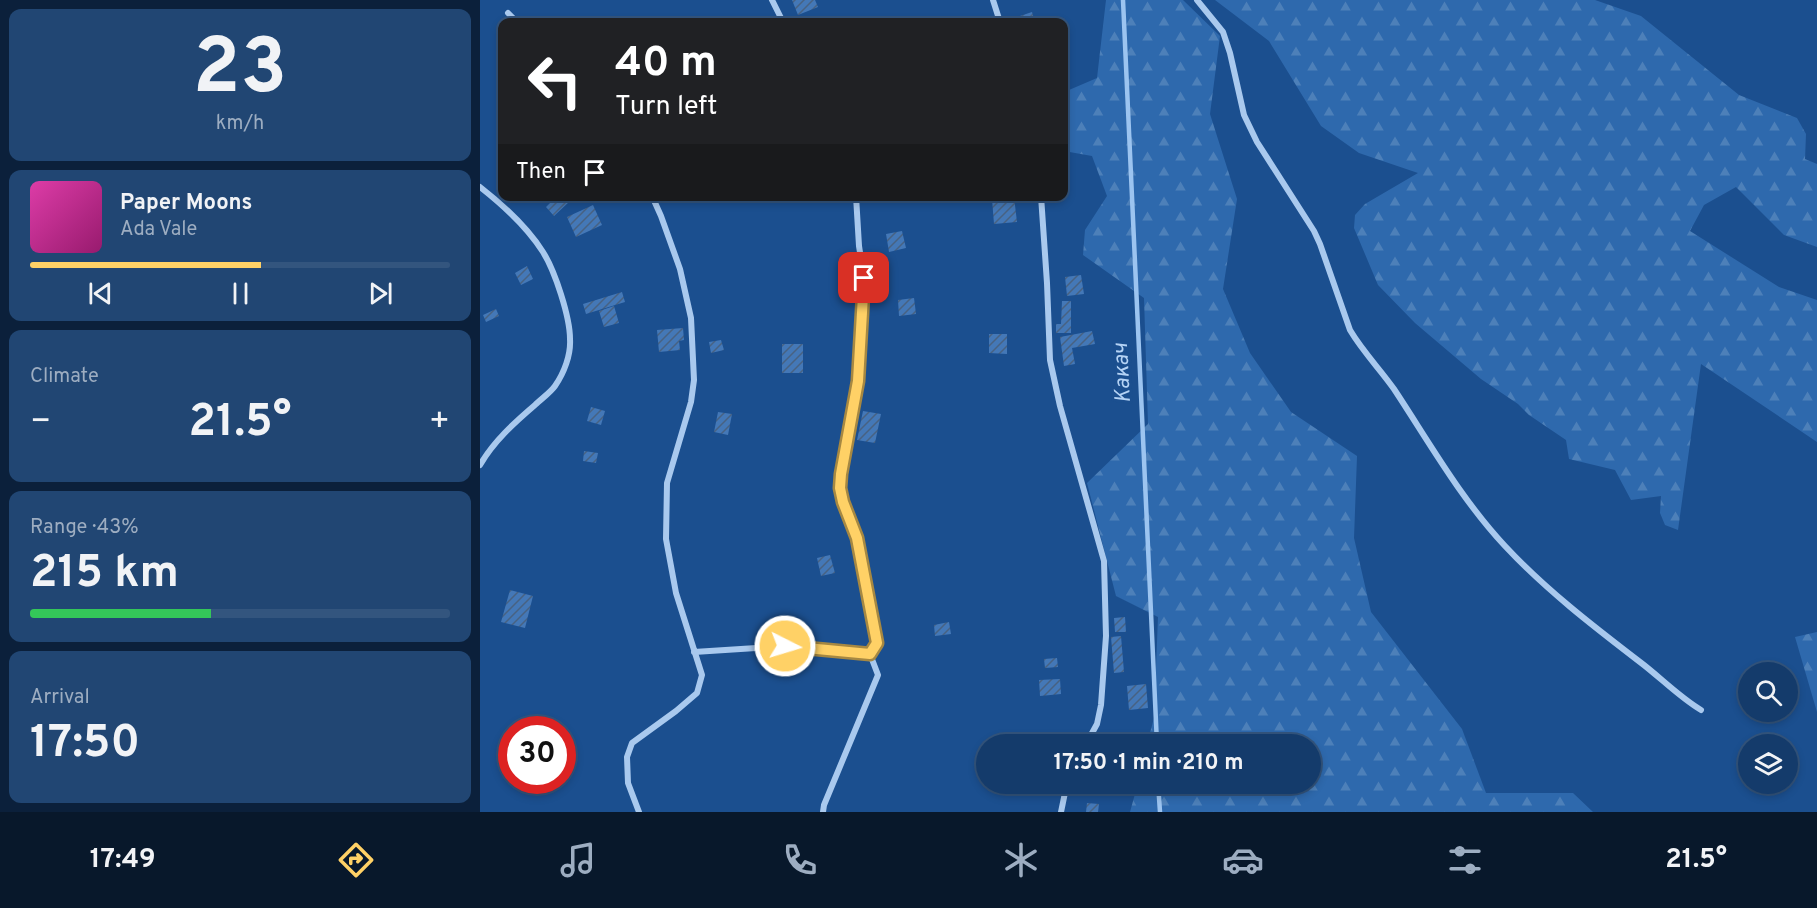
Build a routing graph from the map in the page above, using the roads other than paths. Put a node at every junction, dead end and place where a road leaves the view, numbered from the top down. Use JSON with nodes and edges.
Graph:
{"nodes":[{"id":1,"x":772,"y":0,"type":"edge"},
{"id":2,"x":993,"y":0,"type":"edge"},
{"id":3,"x":1197,"y":0,"type":"edge"},
{"id":4,"x":508,"y":13,"type":"dead end"},
{"id":5,"x":513,"y":18,"type":"edge"},
{"id":6,"x":781,"y":18,"type":"edge"},
{"id":7,"x":999,"y":18,"type":"edge"},
{"id":8,"x":480,"y":187,"type":"edge"},
{"id":9,"x":654,"y":201,"type":"edge"},
{"id":10,"x":856,"y":201,"type":"edge"},
{"id":11,"x":1041,"y":201,"type":"edge"},
{"id":12,"x":480,"y":465,"type":"edge"},
{"id":13,"x":694,"y":652,"type":"junction"},
{"id":14,"x":870,"y":654,"type":"junction"},
{"id":15,"x":1701,"y":710,"type":"dead end"},
{"id":16,"x":1091,"y":734,"type":"edge"},
{"id":17,"x":1065,"y":794,"type":"edge"},
{"id":18,"x":639,"y":812,"type":"edge"},
{"id":19,"x":823,"y":812,"type":"edge"},
{"id":20,"x":1061,"y":812,"type":"edge"}],
"edges":[{"from":1,"to":6,"type":"street"},
{"from":2,"to":7,"type":"street"},
{"from":3,"to":15,"type":"street"},
{"from":4,"to":5,"type":"street"},
{"from":8,"to":12,"type":"street"},
{"from":9,"to":13,"type":"street"},
{"from":10,"to":14,"type":"street"},
{"from":11,"to":16,"type":"street"},
{"from":13,"to":14,"type":"street"},
{"from":13,"to":18,"type":"street"},
{"from":14,"to":19,"type":"street"},
{"from":17,"to":20,"type":"street"}]}
